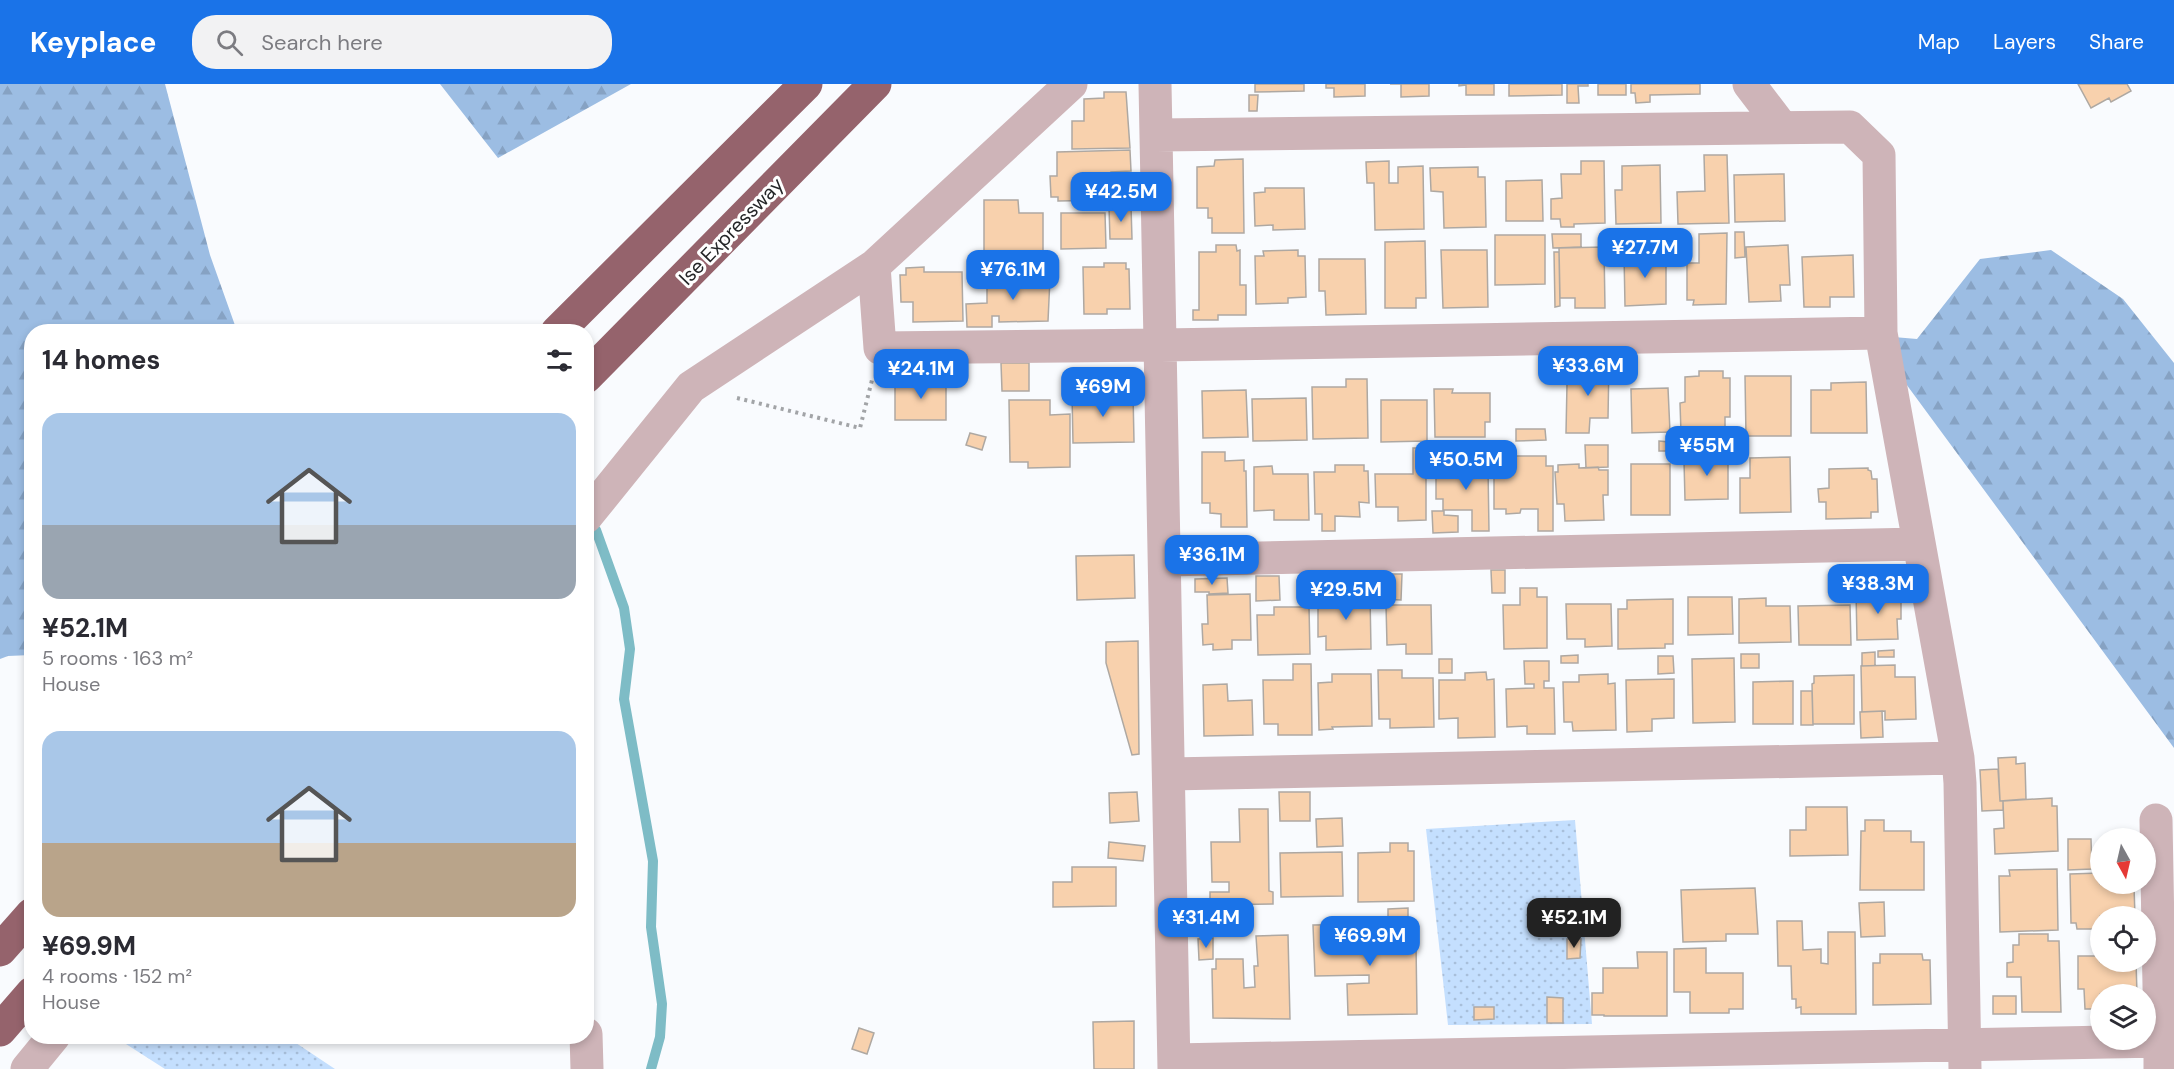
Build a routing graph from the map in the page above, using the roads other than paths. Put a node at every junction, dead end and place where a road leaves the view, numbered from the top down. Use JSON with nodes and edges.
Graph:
{"nodes":[{"id":1,"x":806,"y":84,"type":"edge"},
{"id":2,"x":875,"y":84,"type":"edge"},
{"id":3,"x":1071,"y":84,"type":"edge"},
{"id":4,"x":1155,"y":84,"type":"edge"},
{"id":5,"x":1749,"y":84,"type":"edge"},
{"id":6,"x":1780,"y":126,"type":"junction"},
{"id":7,"x":1156,"y":135,"type":"junction"},
{"id":8,"x":874,"y":266,"type":"junction"},
{"id":9,"x":565,"y":324,"type":"edge"},
{"id":10,"x":1881,"y":333,"type":"junction"},
{"id":11,"x":1161,"y":345,"type":"junction"},
{"id":12,"x":594,"y":369,"type":"edge"},
{"id":13,"x":594,"y":507,"type":"edge"},
{"id":14,"x":1919,"y":544,"type":"junction"},
{"id":15,"x":1165,"y":560,"type":"junction"},
{"id":16,"x":1958,"y":758,"type":"junction"},
{"id":17,"x":1168,"y":774,"type":"junction"},
{"id":18,"x":2156,"y":820,"type":"dead end"},
{"id":19,"x":24,"y":923,"type":"edge"},
{"id":20,"x":0,"y":950,"type":"edge"},
{"id":21,"x":24,"y":1002,"type":"edge"},
{"id":22,"x":0,"y":1030,"type":"edge"},
{"id":23,"x":47,"y":1044,"type":"edge"},
{"id":24,"x":586,"y":1044,"type":"edge"},
{"id":25,"x":2160,"y":1055,"type":"edge"},
{"id":26,"x":1964,"y":1057,"type":"edge"},
{"id":27,"x":1765,"y":1059,"type":"edge"},
{"id":28,"x":1571,"y":1061,"type":"edge"},
{"id":29,"x":1371,"y":1063,"type":"edge"},
{"id":30,"x":1174,"y":1064,"type":"edge"},
{"id":31,"x":27,"y":1069,"type":"edge"},
{"id":32,"x":587,"y":1069,"type":"edge"}],
"edges":[{"from":1,"to":9,"type":"highway"},
{"from":2,"to":12,"type":"highway","name":"Ise Expressway"},
{"from":3,"to":8,"type":"street"},
{"from":4,"to":7,"type":"street"},
{"from":5,"to":6,"type":"street"},
{"from":6,"to":7,"type":"street"},
{"from":6,"to":10,"type":"street"},
{"from":7,"to":11,"type":"street"},
{"from":8,"to":11,"type":"street"},
{"from":8,"to":13,"type":"street"},
{"from":10,"to":11,"type":"street"},
{"from":10,"to":14,"type":"street"},
{"from":11,"to":15,"type":"street"},
{"from":14,"to":15,"type":"street"},
{"from":14,"to":16,"type":"street"},
{"from":15,"to":17,"type":"street"},
{"from":16,"to":17,"type":"street"},
{"from":16,"to":26,"type":"street"},
{"from":17,"to":30,"type":"street"},
{"from":18,"to":25,"type":"street"},
{"from":19,"to":20,"type":"highway"},
{"from":21,"to":22,"type":"highway"},
{"from":23,"to":31,"type":"street"},
{"from":24,"to":32,"type":"street"},
{"from":25,"to":26,"type":"street"},
{"from":26,"to":27,"type":"street"},
{"from":27,"to":28,"type":"street"},
{"from":28,"to":29,"type":"street"},
{"from":29,"to":30,"type":"street"}]}
